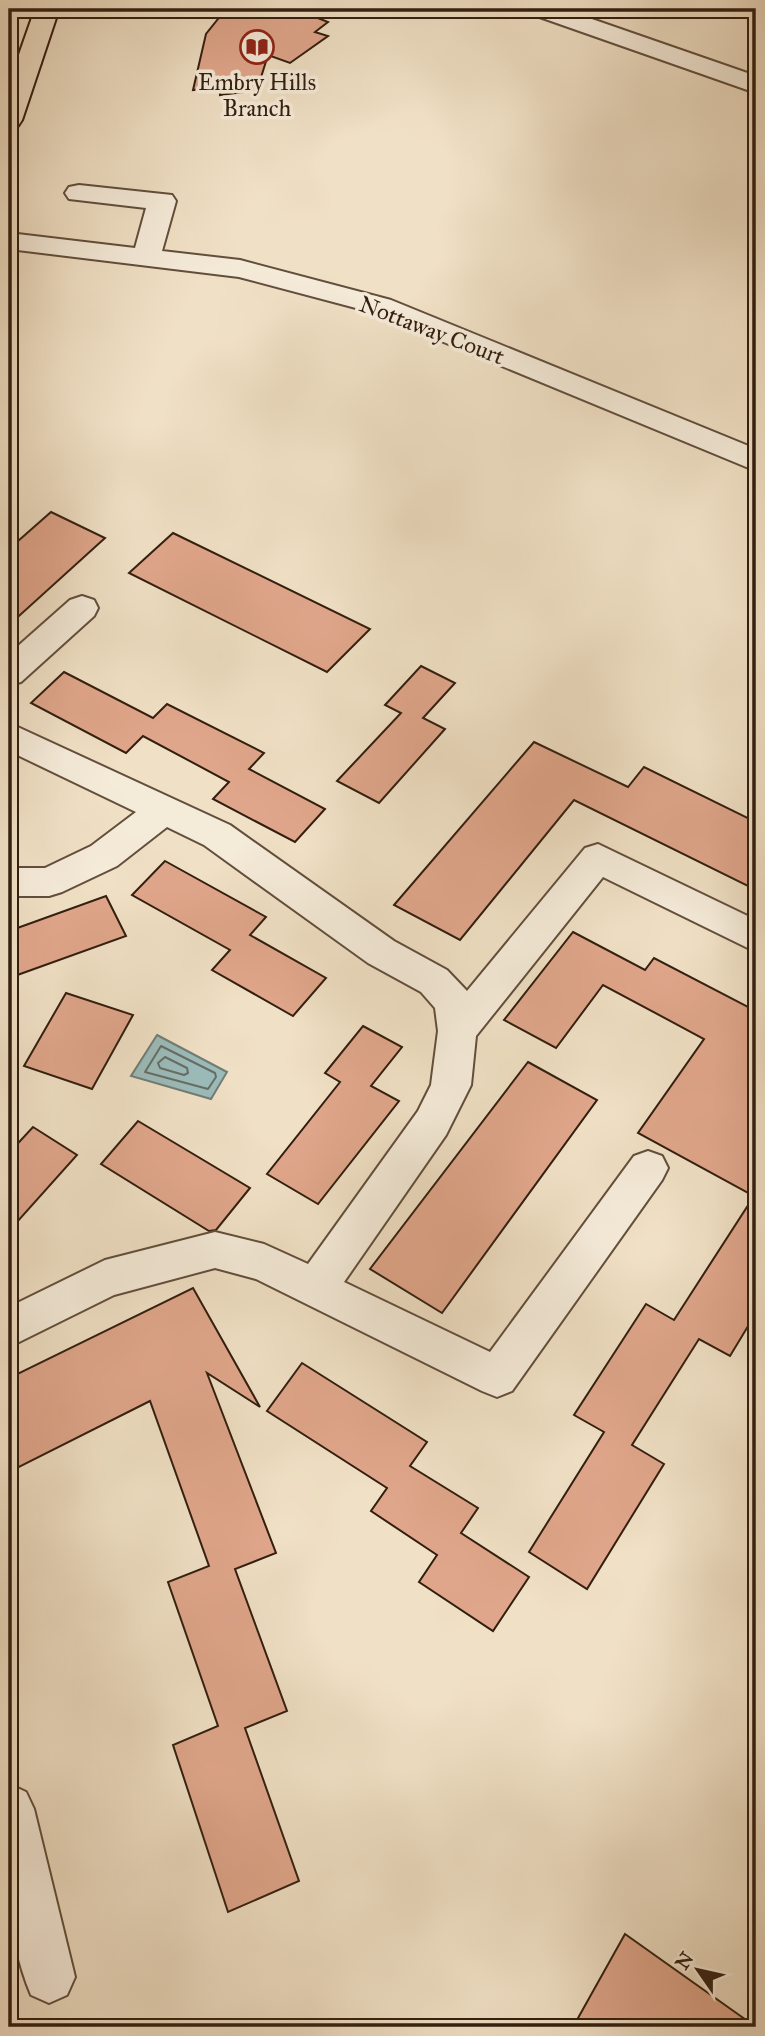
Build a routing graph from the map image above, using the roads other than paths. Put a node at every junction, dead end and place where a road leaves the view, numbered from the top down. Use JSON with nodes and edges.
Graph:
{"nodes":[{"id":1,"x":47,"y":9,"type":"edge"},
{"id":2,"x":540,"y":9,"type":"edge"},
{"id":3,"x":18,"y":62,"type":"edge"},
{"id":4,"x":756,"y":85,"type":"edge"},
{"id":5,"x":9,"y":120,"type":"edge"},
{"id":6,"x":79,"y":193,"type":"dead end"},
{"id":7,"x":9,"y":241,"type":"edge"},
{"id":8,"x":146,"y":257,"type":"junction"},
{"id":9,"x":756,"y":461,"type":"edge"},
{"id":10,"x":82,"y":608,"type":"dead end"},
{"id":11,"x":9,"y":673,"type":"edge"},
{"id":12,"x":9,"y":736,"type":"edge"},
{"id":13,"x":163,"y":810,"type":"junction"},
{"id":14,"x":9,"y":882,"type":"edge"},
{"id":15,"x":756,"y":937,"type":"edge"},
{"id":16,"x":457,"y":1031,"type":"junction"},
{"id":17,"x":649,"y":1168,"type":"dead end"},
{"id":18,"x":315,"y":1289,"type":"junction"},
{"id":19,"x":9,"y":1328,"type":"edge"},
{"id":20,"x":9,"y":1809,"type":"edge"},
{"id":21,"x":49,"y":1978,"type":"dead end"}],
"edges":[{"from":1,"to":3,"type":"main road"},
{"from":2,"to":4,"type":"street"},
{"from":3,"to":5,"type":"main road"},
{"from":6,"to":8,"type":"street"},
{"from":7,"to":8,"type":"street","name":"Nottaway Court"},
{"from":8,"to":9,"type":"street","name":"Nottaway Court"},
{"from":10,"to":11,"type":"street"},
{"from":12,"to":13,"type":"street"},
{"from":13,"to":14,"type":"street"},
{"from":13,"to":16,"type":"street"},
{"from":15,"to":16,"type":"street"},
{"from":16,"to":18,"type":"street"},
{"from":17,"to":18,"type":"street"},
{"from":18,"to":19,"type":"street"},
{"from":20,"to":21,"type":"street"}]}
